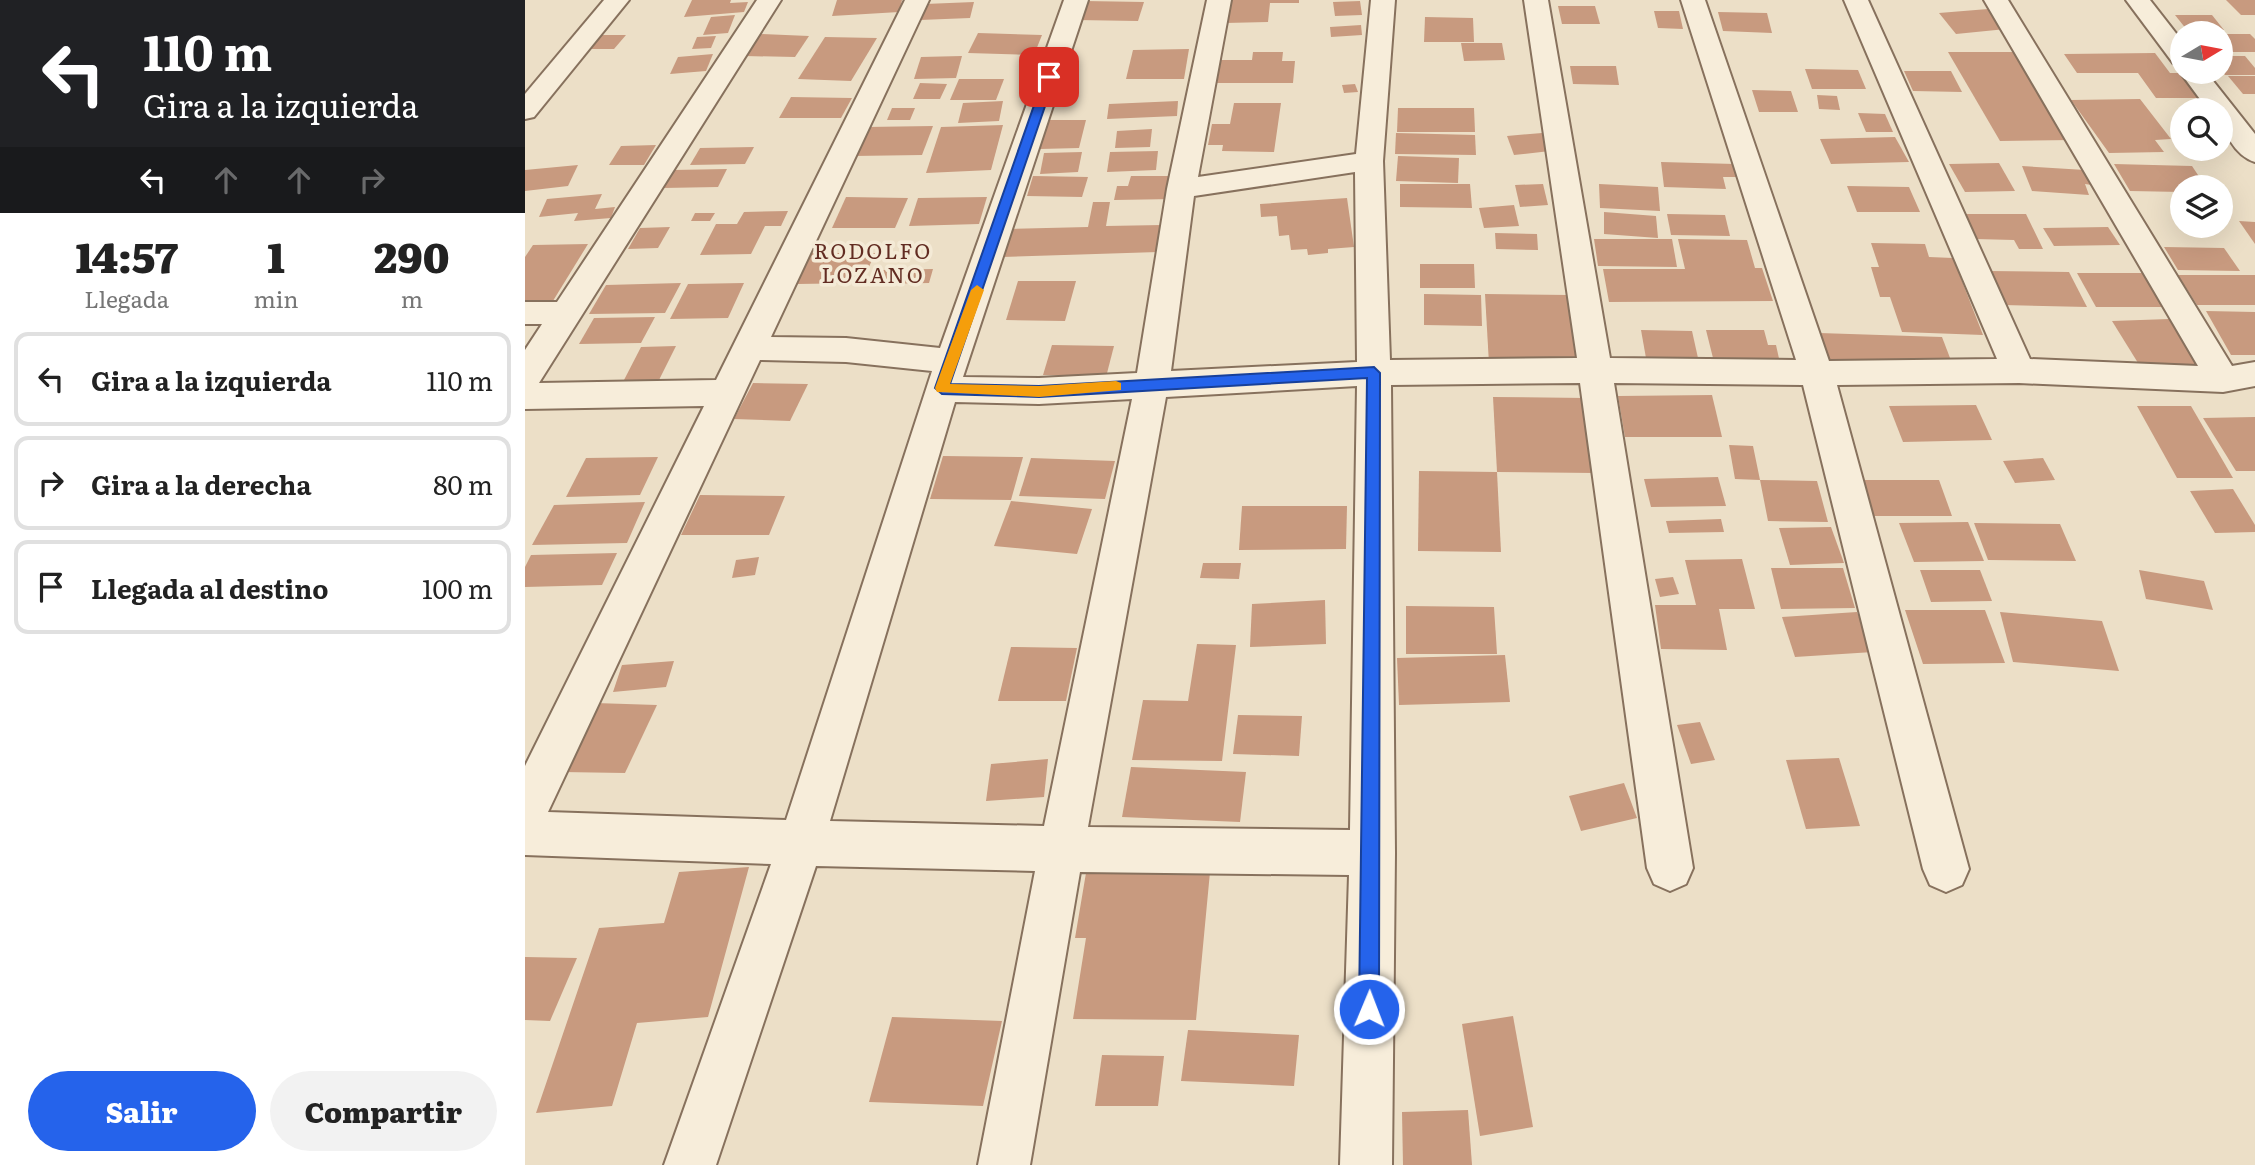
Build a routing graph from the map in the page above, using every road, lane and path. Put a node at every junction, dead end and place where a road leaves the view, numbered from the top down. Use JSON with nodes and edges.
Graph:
{"nodes":[{"id":1,"x":617,"y":0,"type":"edge"},
{"id":2,"x":769,"y":0,"type":"edge"},
{"id":3,"x":917,"y":0,"type":"edge"},
{"id":4,"x":1076,"y":0,"type":"edge"},
{"id":5,"x":1219,"y":0,"type":"edge"},
{"id":6,"x":1383,"y":0,"type":"edge"},
{"id":7,"x":1536,"y":0,"type":"edge"},
{"id":8,"x":1693,"y":0,"type":"edge"},
{"id":9,"x":1856,"y":0,"type":"edge"},
{"id":10,"x":1996,"y":0,"type":"edge"},
{"id":11,"x":2138,"y":0,"type":"edge"},
{"id":12,"x":2170,"y":42,"type":"edge"},
{"id":13,"x":2202,"y":84,"type":"edge"},
{"id":14,"x":525,"y":111,"type":"edge"},
{"id":15,"x":2255,"y":153,"type":"edge"},
{"id":16,"x":1369,"y":161,"type":"junction"},
{"id":17,"x":1181,"y":189,"type":"junction"},
{"id":18,"x":525,"y":313,"type":"edge"},
{"id":19,"x":565,"y":313,"type":"junction"},
{"id":20,"x":747,"y":348,"type":"junction"},
{"id":21,"x":1595,"y":370,"type":"junction"},
{"id":22,"x":2019,"y":372,"type":"junction"},
{"id":23,"x":1374,"y":373,"type":"junction"},
{"id":24,"x":1817,"y":373,"type":"junction"},
{"id":25,"x":947,"y":374,"type":"junction"},
{"id":26,"x":525,"y":377,"type":"edge"},
{"id":27,"x":2239,"y":377,"type":"edge"},
{"id":28,"x":1152,"y":384,"type":"junction"},
{"id":29,"x":725,"y":393,"type":"junction"},
{"id":30,"x":525,"y":396,"type":"edge"},
{"id":31,"x":525,"y":813,"type":"edge"},
{"id":32,"x":525,"y":833,"type":"edge"},
{"id":33,"x":800,"y":845,"type":"junction"},
{"id":34,"x":1061,"y":851,"type":"junction"},
{"id":35,"x":1372,"y":853,"type":"junction"},
{"id":36,"x":1670,"y":868,"type":"dead end"},
{"id":37,"x":1947,"y":869,"type":"dead end"},
{"id":38,"x":689,"y":1165,"type":"edge"},
{"id":39,"x":1004,"y":1165,"type":"edge"},
{"id":40,"x":1366,"y":1165,"type":"edge"}],
"edges":[{"from":1,"to":14,"type":"street"},
{"from":2,"to":19,"type":"street"},
{"from":3,"to":20,"type":"street"},
{"from":4,"to":25,"type":"street"},
{"from":5,"to":17,"type":"street"},
{"from":6,"to":16,"type":"street"},
{"from":7,"to":21,"type":"street"},
{"from":8,"to":24,"type":"street"},
{"from":9,"to":22,"type":"street"},
{"from":10,"to":27,"type":"street"},
{"from":11,"to":12,"type":"street"},
{"from":13,"to":15,"type":"street"},
{"from":16,"to":17,"type":"street"},
{"from":16,"to":23,"type":"street"},
{"from":17,"to":28,"type":"street"},
{"from":18,"to":19,"type":"street"},
{"from":19,"to":26,"type":"street"},
{"from":20,"to":25,"type":"street"},
{"from":20,"to":29,"type":"street"},
{"from":21,"to":23,"type":"street"},
{"from":21,"to":24,"type":"street"},
{"from":21,"to":36,"type":"street"},
{"from":22,"to":24,"type":"street"},
{"from":22,"to":27,"type":"street"},
{"from":23,"to":28,"type":"street"},
{"from":23,"to":35,"type":"street"},
{"from":24,"to":37,"type":"street"},
{"from":25,"to":28,"type":"street"},
{"from":25,"to":33,"type":"street"},
{"from":28,"to":34,"type":"street"},
{"from":29,"to":30,"type":"street"},
{"from":29,"to":31,"type":"street"},
{"from":32,"to":33,"type":"street"},
{"from":33,"to":34,"type":"street"},
{"from":33,"to":38,"type":"street"},
{"from":34,"to":35,"type":"street"},
{"from":34,"to":39,"type":"street"},
{"from":35,"to":40,"type":"street"}]}
